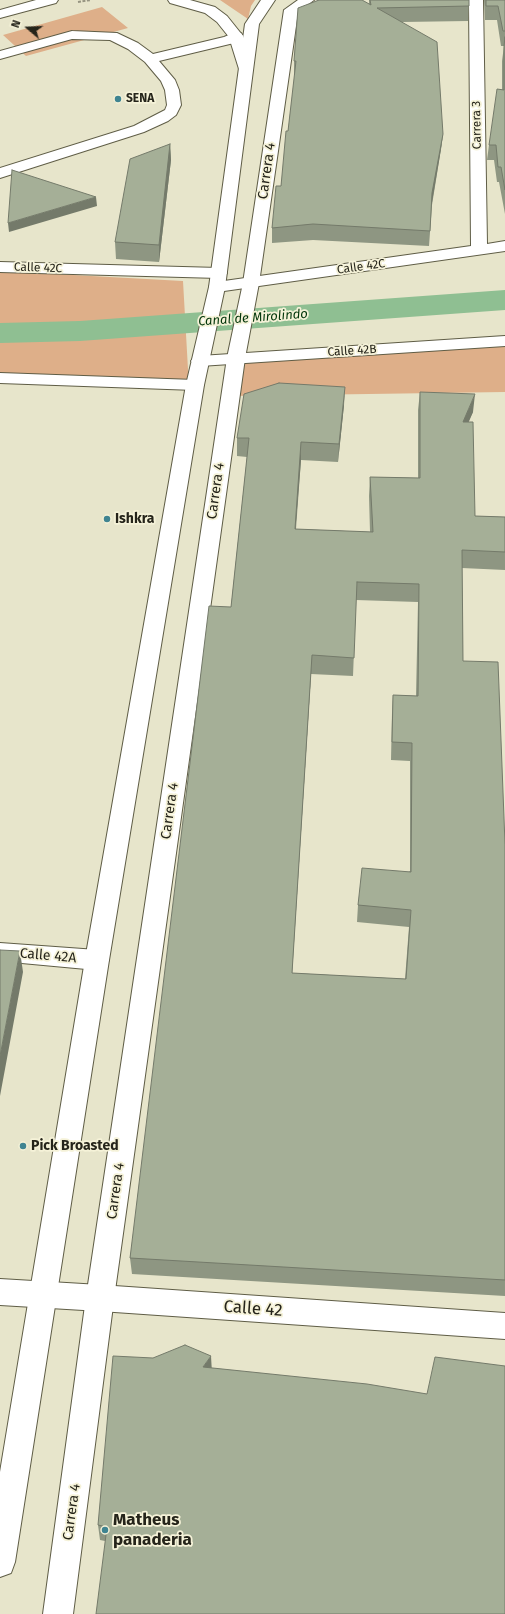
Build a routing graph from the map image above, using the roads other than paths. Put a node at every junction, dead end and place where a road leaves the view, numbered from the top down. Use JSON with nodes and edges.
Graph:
{"nodes":[{"id":1,"x":51,"y":0,"type":"edge"},
{"id":2,"x":175,"y":0,"type":"edge"},
{"id":3,"x":268,"y":0,"type":"edge"},
{"id":4,"x":307,"y":0,"type":"edge"},
{"id":5,"x":476,"y":0,"type":"edge"},
{"id":6,"x":0,"y":14,"type":"edge"},
{"id":7,"x":236,"y":36,"type":"junction"},
{"id":8,"x":0,"y":55,"type":"edge"},
{"id":9,"x":150,"y":59,"type":"junction"},
{"id":10,"x":246,"y":69,"type":"junction"},
{"id":11,"x":0,"y":173,"type":"edge"},
{"id":12,"x":505,"y":246,"type":"edge"},
{"id":13,"x":479,"y":250,"type":"junction"},
{"id":14,"x":0,"y":267,"type":"edge"},
{"id":15,"x":217,"y":285,"type":"junction"},
{"id":16,"x":250,"y":290,"type":"junction"},
{"id":17,"x":505,"y":341,"type":"edge"},
{"id":18,"x":237,"y":351,"type":"junction"},
{"id":19,"x":202,"y":353,"type":"junction"},
{"id":20,"x":0,"y":378,"type":"edge"},
{"id":21,"x":195,"y":385,"type":"junction"},
{"id":22,"x":0,"y":952,"type":"edge"},
{"id":23,"x":97,"y":960,"type":"junction"},
{"id":24,"x":0,"y":1292,"type":"edge"},
{"id":25,"x":43,"y":1294,"type":"junction"},
{"id":26,"x":100,"y":1298,"type":"junction"},
{"id":27,"x":505,"y":1326,"type":"edge"},
{"id":28,"x":0,"y":1562,"type":"edge"},
{"id":29,"x":58,"y":1614,"type":"edge"}],
"edges":[{"from":1,"to":6,"type":"main road"},
{"from":2,"to":7,"type":"main road"},
{"from":3,"to":10,"type":"main road"},
{"from":4,"to":16,"type":"main road","name":"Carrera 4"},
{"from":5,"to":13,"type":"main road","name":"Carrera 3"},
{"from":7,"to":9,"type":"main road"},
{"from":7,"to":10,"type":"main road"},
{"from":8,"to":9,"type":"main road"},
{"from":9,"to":11,"type":"main road"},
{"from":10,"to":15,"type":"main road"},
{"from":12,"to":13,"type":"main road","name":"Calle 42C"},
{"from":13,"to":16,"type":"main road","name":"Calle 42C"},
{"from":14,"to":15,"type":"main road","name":"Calle 42C"},
{"from":15,"to":16,"type":"main road","name":"Calle 42C"},
{"from":15,"to":19,"type":"main road"},
{"from":16,"to":18,"type":"main road","name":"Carrera 4"},
{"from":17,"to":18,"type":"main road","name":"Calle 42B"},
{"from":18,"to":19,"type":"main road","name":"Calle 42B"},
{"from":18,"to":26,"type":"main road","name":"Carrera 4"},
{"from":19,"to":21,"type":"main road"},
{"from":20,"to":21,"type":"main road"},
{"from":21,"to":23,"type":"main road"},
{"from":22,"to":23,"type":"main road","name":"Calle 42A"},
{"from":23,"to":25,"type":"main road"},
{"from":24,"to":25,"type":"main road","name":"Calle 42"},
{"from":25,"to":26,"type":"main road","name":"Calle 42"},
{"from":25,"to":28,"type":"main road"},
{"from":26,"to":27,"type":"main road","name":"Calle 42"},
{"from":26,"to":29,"type":"main road","name":"Carrera 4"}]}
